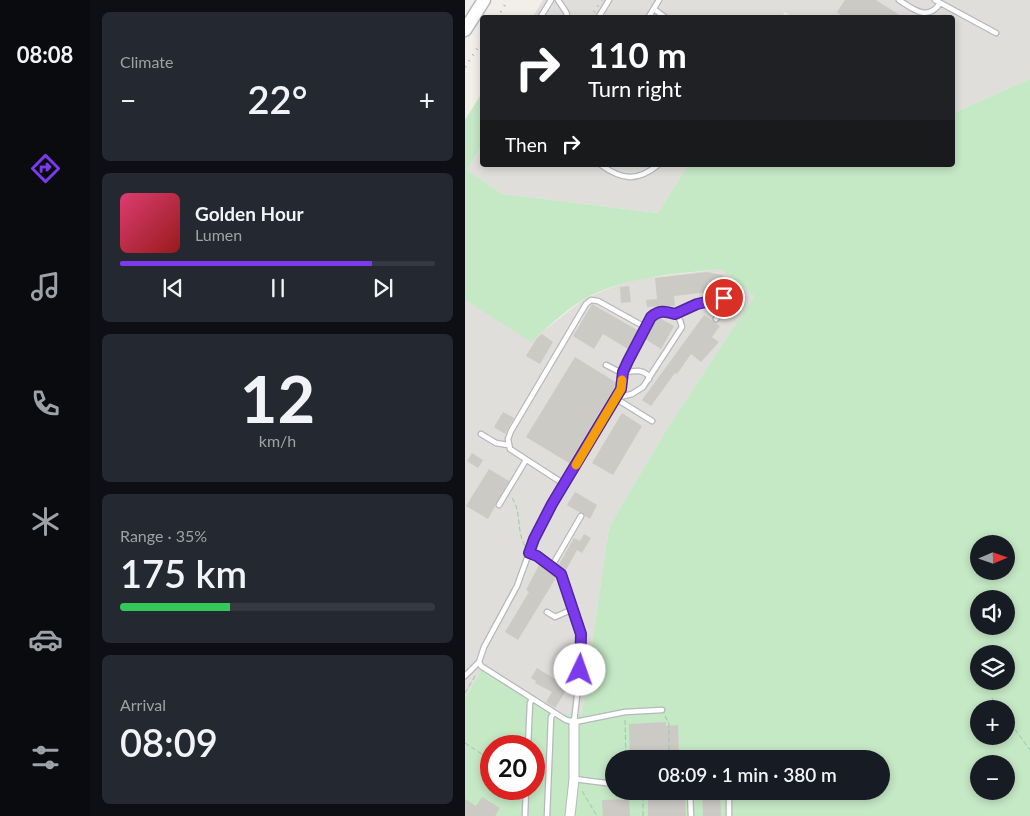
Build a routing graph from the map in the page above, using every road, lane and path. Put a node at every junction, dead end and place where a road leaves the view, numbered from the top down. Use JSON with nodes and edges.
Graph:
{"nodes":[{"id":1,"x":485,"y":0,"type":"edge"},
{"id":2,"x":551,"y":0,"type":"edge"},
{"id":3,"x":558,"y":0,"type":"edge"},
{"id":4,"x":609,"y":0,"type":"edge"},
{"id":5,"x":659,"y":0,"type":"edge"},
{"id":6,"x":899,"y":0,"type":"edge"},
{"id":7,"x":938,"y":1,"type":"edge"},
{"id":8,"x":654,"y":9,"type":"junction"},
{"id":9,"x":542,"y":15,"type":"edge"},
{"id":10,"x":567,"y":15,"type":"edge"},
{"id":11,"x":600,"y":15,"type":"edge"},
{"id":12,"x":650,"y":15,"type":"edge"},
{"id":13,"x":663,"y":15,"type":"edge"},
{"id":14,"x":465,"y":30,"type":"edge"},
{"id":15,"x":996,"y":33,"type":"dead end"},
{"id":16,"x":604,"y":167,"type":"edge"},
{"id":17,"x":654,"y":167,"type":"edge"},
{"id":18,"x":675,"y":314,"type":"junction"},
{"id":19,"x":715,"y":320,"type":"dead end"},
{"id":20,"x":645,"y":327,"type":"junction"},
{"id":21,"x":606,"y":365,"type":"dead end"},
{"id":22,"x":623,"y":372,"type":"junction"},
{"id":23,"x":649,"y":379,"type":"junction"},
{"id":24,"x":615,"y":398,"type":"junction"},
{"id":25,"x":652,"y":421,"type":"dead end"},
{"id":26,"x":481,"y":434,"type":"dead end"},
{"id":27,"x":508,"y":445,"type":"junction"},
{"id":28,"x":526,"y":460,"type":"junction"},
{"id":29,"x":564,"y":484,"type":"junction"},
{"id":30,"x":507,"y":491,"type":"junction"},
{"id":31,"x":499,"y":505,"type":"dead end"},
{"id":32,"x":581,"y":516,"type":"dead end"},
{"id":33,"x":529,"y":552,"type":"junction"},
{"id":34,"x":552,"y":566,"type":"junction"},
{"id":35,"x":573,"y":609,"type":"junction"},
{"id":36,"x":547,"y":612,"type":"dead end"},
{"id":37,"x":480,"y":664,"type":"junction"},
{"id":38,"x":465,"y":676,"type":"edge"},
{"id":39,"x":465,"y":693,"type":"edge"},
{"id":40,"x":532,"y":699,"type":"junction"},
{"id":41,"x":662,"y":710,"type":"joint"},
{"id":42,"x":554,"y":712,"type":"junction"},
{"id":43,"x":625,"y":712,"type":"junction"},
{"id":44,"x":573,"y":722,"type":"junction"},
{"id":45,"x":1015,"y":729,"type":"edge"},
{"id":46,"x":529,"y":735,"type":"edge"},
{"id":47,"x":465,"y":743,"type":"edge"},
{"id":48,"x":626,"y":750,"type":"edge"},
{"id":49,"x":669,"y":750,"type":"edge"},
{"id":50,"x":1030,"y":750,"type":"edge"},
{"id":51,"x":480,"y":753,"type":"edge"},
{"id":52,"x":576,"y":779,"type":"junction"},
{"id":53,"x":605,"y":783,"type":"edge"},
{"id":54,"x":526,"y":800,"type":"edge"},
{"id":55,"x":643,"y":800,"type":"edge"},
{"id":56,"x":690,"y":800,"type":"edge"},
{"id":57,"x":729,"y":800,"type":"edge"},
{"id":58,"x":525,"y":816,"type":"edge"},
{"id":59,"x":547,"y":816,"type":"edge"},
{"id":60,"x":570,"y":816,"type":"edge"},
{"id":61,"x":597,"y":816,"type":"edge"},
{"id":62,"x":643,"y":816,"type":"edge"},
{"id":63,"x":691,"y":816,"type":"edge"},
{"id":64,"x":729,"y":816,"type":"edge"}],
"edges":[{"from":1,"to":14,"type":"main road"},
{"from":2,"to":9,"type":"lane"},
{"from":3,"to":10,"type":"lane"},
{"from":4,"to":11,"type":"lane"},
{"from":5,"to":8,"type":"lane"},
{"from":6,"to":7,"type":"lane"},
{"from":7,"to":15,"type":"lane"},
{"from":8,"to":12,"type":"lane"},
{"from":8,"to":13,"type":"lane"},
{"from":16,"to":17,"type":"lane"},
{"from":18,"to":19,"type":"lane"},
{"from":18,"to":20,"type":"lane"},
{"from":18,"to":23,"type":"lane"},
{"from":20,"to":22,"type":"lane"},
{"from":20,"to":27,"type":"lane"},
{"from":21,"to":22,"type":"lane"},
{"from":22,"to":23,"type":"lane"},
{"from":22,"to":24,"type":"lane"},
{"from":23,"to":24,"type":"lane"},
{"from":24,"to":25,"type":"lane"},
{"from":24,"to":29,"type":"lane"},
{"from":26,"to":27,"type":"lane"},
{"from":27,"to":28,"type":"lane"},
{"from":28,"to":29,"type":"lane"},
{"from":28,"to":30,"type":"lane"},
{"from":29,"to":33,"type":"lane"},
{"from":30,"to":31,"type":"lane"},
{"from":30,"to":33,"type":"path"},
{"from":32,"to":34,"type":"lane"},
{"from":33,"to":34,"type":"lane"},
{"from":33,"to":37,"type":"lane"},
{"from":34,"to":35,"type":"lane"},
{"from":35,"to":36,"type":"lane"},
{"from":35,"to":44,"type":"lane"},
{"from":37,"to":38,"type":"lane"},
{"from":37,"to":39,"type":"path"},
{"from":37,"to":40,"type":"lane"},
{"from":40,"to":42,"type":"lane"},
{"from":40,"to":46,"type":"lane"},
{"from":41,"to":43,"type":"lane"},
{"from":41,"to":49,"type":"path"},
{"from":42,"to":44,"type":"lane"},
{"from":42,"to":59,"type":"lane"},
{"from":43,"to":44,"type":"lane"},
{"from":43,"to":48,"type":"path"},
{"from":44,"to":52,"type":"street"},
{"from":45,"to":50,"type":"path"},
{"from":47,"to":51,"type":"path"},
{"from":52,"to":53,"type":"lane"},
{"from":52,"to":60,"type":"street"},
{"from":52,"to":61,"type":"path"},
{"from":54,"to":58,"type":"lane"},
{"from":55,"to":62,"type":"path"},
{"from":56,"to":63,"type":"lane"},
{"from":57,"to":64,"type":"lane"}]}
